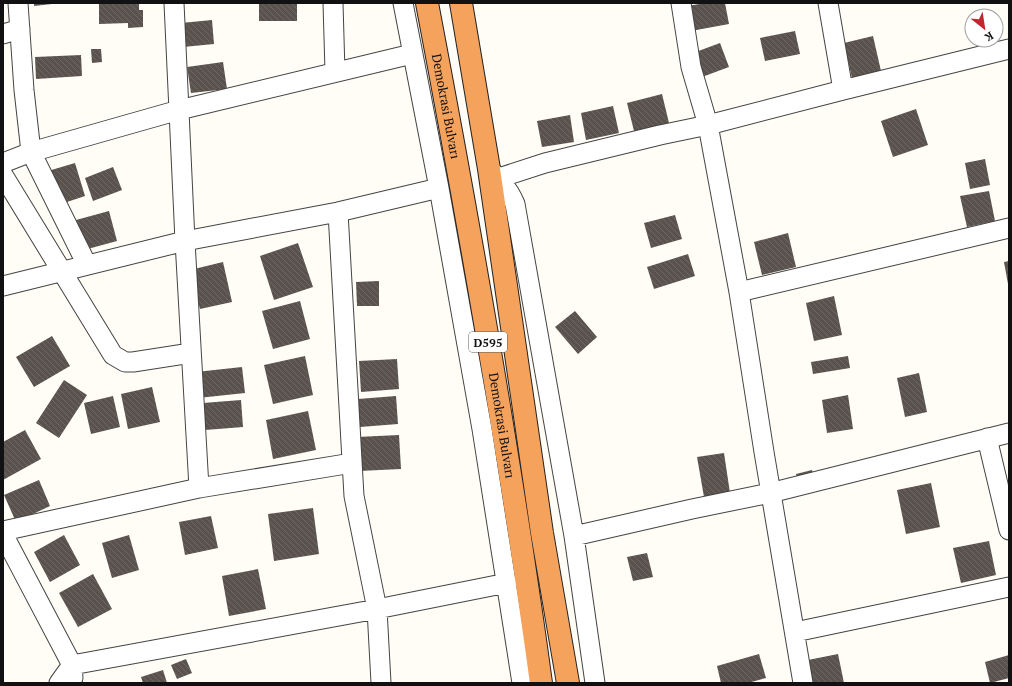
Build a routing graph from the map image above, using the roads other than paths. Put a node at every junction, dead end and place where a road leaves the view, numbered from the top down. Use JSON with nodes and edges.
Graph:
{"nodes":[{"id":1,"x":18,"y":3,"type":"edge"},
{"id":2,"x":174,"y":3,"type":"edge"},
{"id":3,"x":333,"y":3,"type":"edge"},
{"id":4,"x":403,"y":3,"type":"edge"},
{"id":5,"x":428,"y":3,"type":"edge"},
{"id":6,"x":461,"y":3,"type":"edge"},
{"id":7,"x":681,"y":3,"type":"edge"},
{"id":8,"x":828,"y":3,"type":"edge"},
{"id":9,"x":12,"y":32,"type":"edge"},
{"id":10,"x":1009,"y":49,"type":"edge"},
{"id":11,"x":412,"y":54,"type":"junction"},
{"id":12,"x":335,"y":72,"type":"junction"},
{"id":13,"x":843,"y":90,"type":"junction"},
{"id":14,"x":179,"y":110,"type":"junction"},
{"id":15,"x":708,"y":125,"type":"junction"},
{"id":16,"x":31,"y":152,"type":"junction"},
{"id":17,"x":3,"y":163,"type":"edge"},
{"id":18,"x":494,"y":173,"type":"junction"},
{"id":19,"x":3,"y":175,"type":"edge"},
{"id":20,"x":438,"y":188,"type":"junction"},
{"id":21,"x":338,"y":212,"type":"junction"},
{"id":22,"x":1009,"y":228,"type":"edge"},
{"id":23,"x":185,"y":241,"type":"junction"},
{"id":24,"x":87,"y":265,"type":"junction"},
{"id":25,"x":61,"y":271,"type":"junction"},
{"id":26,"x":3,"y":286,"type":"edge"},
{"id":27,"x":739,"y":292,"type":"junction"},
{"id":28,"x":191,"y":353,"type":"junction"},
{"id":29,"x":1009,"y":432,"type":"edge"},
{"id":30,"x":987,"y":438,"type":"junction"},
{"id":31,"x":352,"y":464,"type":"junction"},
{"id":32,"x":199,"y":488,"type":"junction"},
{"id":33,"x":770,"y":493,"type":"junction"},
{"id":34,"x":1009,"y":530,"type":"edge"},
{"id":35,"x":3,"y":532,"type":"edge"},
{"id":36,"x":574,"y":536,"type":"junction"},
{"id":37,"x":507,"y":583,"type":"junction"},
{"id":38,"x":1009,"y":587,"type":"edge"},
{"id":39,"x":377,"y":609,"type":"junction"},
{"id":40,"x":795,"y":632,"type":"junction"},
{"id":41,"x":72,"y":674,"type":"edge"},
{"id":42,"x":59,"y":683,"type":"edge"},
{"id":43,"x":381,"y":683,"type":"edge"},
{"id":44,"x":522,"y":683,"type":"edge"},
{"id":45,"x":541,"y":683,"type":"edge"},
{"id":46,"x":568,"y":683,"type":"edge"},
{"id":47,"x":595,"y":683,"type":"edge"},
{"id":48,"x":803,"y":683,"type":"edge"}],
"edges":[{"from":1,"to":9,"type":"street"},
{"from":2,"to":14,"type":"street"},
{"from":3,"to":12,"type":"street"},
{"from":4,"to":11,"type":"street"},
{"from":5,"to":45,"type":"highway","name":"Demokrasi Bulvarı","number":"D595"},
{"from":6,"to":18,"type":"highway","name":"Demokrasi Bulvarı","number":"D595"},
{"from":7,"to":15,"type":"street"},
{"from":8,"to":13,"type":"street"},
{"from":9,"to":16,"type":"street"},
{"from":10,"to":13,"type":"street"},
{"from":11,"to":12,"type":"street"},
{"from":11,"to":20,"type":"street"},
{"from":12,"to":14,"type":"street"},
{"from":13,"to":15,"type":"street"},
{"from":14,"to":16,"type":"street"},
{"from":14,"to":23,"type":"street"},
{"from":15,"to":18,"type":"street"},
{"from":15,"to":27,"type":"street"},
{"from":16,"to":17,"type":"street"},
{"from":16,"to":24,"type":"street"},
{"from":18,"to":36,"type":"street"},
{"from":18,"to":46,"type":"highway","name":"Demokrasi Bulvarı","number":"D595"},
{"from":19,"to":25,"type":"street"},
{"from":20,"to":21,"type":"street"},
{"from":20,"to":37,"type":"street"},
{"from":21,"to":23,"type":"street"},
{"from":21,"to":31,"type":"street"},
{"from":22,"to":27,"type":"street"},
{"from":23,"to":24,"type":"street"},
{"from":23,"to":28,"type":"street"},
{"from":24,"to":25,"type":"street"},
{"from":25,"to":26,"type":"street"},
{"from":25,"to":28,"type":"street"},
{"from":27,"to":33,"type":"street"},
{"from":28,"to":32,"type":"street"},
{"from":29,"to":30,"type":"street"},
{"from":30,"to":33,"type":"street"},
{"from":30,"to":34,"type":"street"},
{"from":31,"to":32,"type":"street"},
{"from":31,"to":39,"type":"street"},
{"from":32,"to":35,"type":"street"},
{"from":33,"to":36,"type":"street"},
{"from":33,"to":40,"type":"street"},
{"from":35,"to":41,"type":"street"},
{"from":36,"to":47,"type":"street"},
{"from":37,"to":39,"type":"street"},
{"from":37,"to":44,"type":"street"},
{"from":38,"to":40,"type":"street"},
{"from":39,"to":41,"type":"street"},
{"from":39,"to":43,"type":"street"},
{"from":40,"to":48,"type":"street"},
{"from":41,"to":42,"type":"street"}]}
